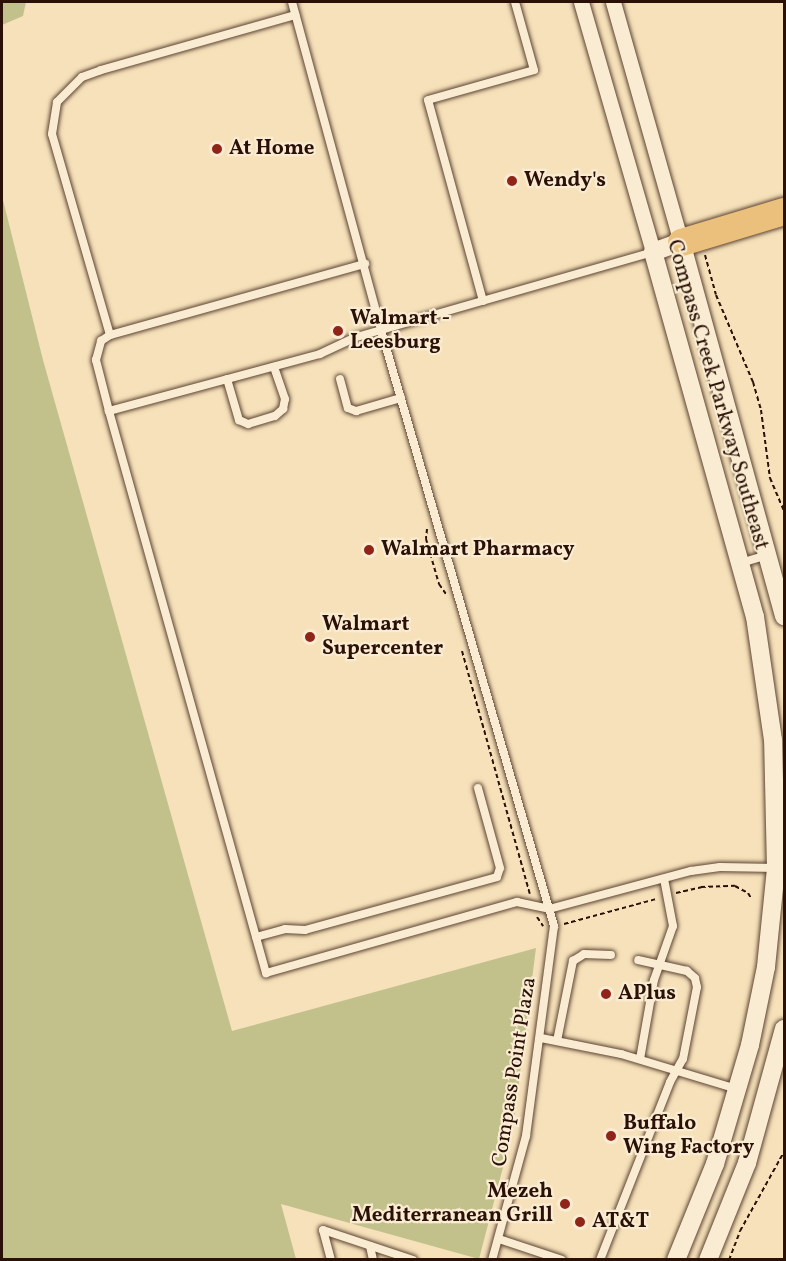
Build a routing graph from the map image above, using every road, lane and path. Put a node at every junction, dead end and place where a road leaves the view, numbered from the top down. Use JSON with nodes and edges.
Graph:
{"nodes":[{"id":1,"x":292,"y":2,"type":"edge"},
{"id":2,"x":515,"y":2,"type":"edge"},
{"id":3,"x":581,"y":2,"type":"edge"},
{"id":4,"x":613,"y":2,"type":"edge"},
{"id":5,"x":296,"y":15,"type":"junction"},
{"id":6,"x":784,"y":211,"type":"edge"},
{"id":7,"x":691,"y":239,"type":"junction"},
{"id":8,"x":653,"y":252,"type":"junction"},
{"id":9,"x":365,"y":264,"type":"junction"},
{"id":10,"x":483,"y":301,"type":"junction"},
{"id":11,"x":381,"y":330,"type":"junction"},
{"id":12,"x":110,"y":335,"type":"junction"},
{"id":13,"x":274,"y":367,"type":"junction"},
{"id":14,"x":227,"y":379,"type":"junction"},
{"id":15,"x":340,"y":379,"type":"dead end"},
{"id":16,"x":401,"y":398,"type":"junction"},
{"id":17,"x":109,"y":411,"type":"junction"},
{"id":18,"x":784,"y":511,"type":"edge"},
{"id":19,"x":427,"y":527,"type":"dead end"},
{"id":20,"x":770,"y":554,"type":"junction"},
{"id":21,"x":741,"y":563,"type":"junction"},
{"id":22,"x":449,"y":605,"type":"dead end"},
{"id":23,"x":784,"y":616,"type":"edge"},
{"id":24,"x":461,"y":649,"type":"dead end"},
{"id":25,"x":478,"y":788,"type":"dead end"},
{"id":26,"x":780,"y":868,"type":"edge"},
{"id":27,"x":664,"y":879,"type":"junction"},
{"id":28,"x":669,"y":895,"type":"junction"},
{"id":29,"x":751,"y":898,"type":"dead end"},
{"id":30,"x":534,"y":905,"type":"junction"},
{"id":31,"x":549,"y":909,"type":"junction"},
{"id":32,"x":554,"y":926,"type":"junction"},
{"id":33,"x":256,"y":938,"type":"junction"},
{"id":34,"x":611,"y":955,"type":"dead end"},
{"id":35,"x":638,"y":960,"type":"dead end"},
{"id":36,"x":662,"y":963,"type":"junction"},
{"id":37,"x":784,"y":1029,"type":"edge"},
{"id":38,"x":541,"y":1038,"type":"junction"},
{"id":39,"x":557,"y":1041,"type":"junction"},
{"id":40,"x":640,"y":1059,"type":"junction"},
{"id":41,"x":675,"y":1072,"type":"junction"},
{"id":42,"x":739,"y":1089,"type":"junction"},
{"id":43,"x":784,"y":1152,"type":"edge"},
{"id":44,"x":499,"y":1239,"type":"junction"},
{"id":45,"x":370,"y":1246,"type":"junction"},
{"id":46,"x":331,"y":1260,"type":"edge"},
{"id":47,"x":373,"y":1260,"type":"edge"},
{"id":48,"x":413,"y":1260,"type":"edge"},
{"id":49,"x":492,"y":1260,"type":"edge"},
{"id":50,"x":562,"y":1260,"type":"edge"},
{"id":51,"x":600,"y":1260,"type":"edge"},
{"id":52,"x":676,"y":1260,"type":"edge"},
{"id":53,"x":708,"y":1260,"type":"edge"},
{"id":54,"x":729,"y":1260,"type":"edge"}],
"edges":[{"from":1,"to":5,"type":"lane","name":"Compass Point Plaza"},
{"from":2,"to":10,"type":"lane"},
{"from":3,"to":8,"type":"street","name":"Compass Creek Parkway Southeast"},
{"from":4,"to":7,"type":"street","name":"Compass Creek Parkway Southeast"},
{"from":5,"to":9,"type":"lane","name":"Compass Point Plaza"},
{"from":5,"to":12,"type":"lane"},
{"from":6,"to":7,"type":"highway"},
{"from":7,"to":8,"type":"street"},
{"from":7,"to":18,"type":"path"},
{"from":7,"to":20,"type":"street","name":"Compass Creek Parkway Southeast"},
{"from":8,"to":10,"type":"lane"},
{"from":8,"to":21,"type":"street","name":"Compass Creek Parkway Southeast"},
{"from":9,"to":11,"type":"lane","name":"Compass Point Plaza"},
{"from":9,"to":12,"type":"lane"},
{"from":10,"to":11,"type":"lane"},
{"from":11,"to":13,"type":"lane"},
{"from":11,"to":16,"type":"lane","name":"Compass Point Plaza"},
{"from":12,"to":17,"type":"lane"},
{"from":13,"to":14,"type":"lane"},
{"from":13,"to":14,"type":"lane"},
{"from":14,"to":17,"type":"lane"},
{"from":15,"to":16,"type":"lane"},
{"from":16,"to":31,"type":"lane","name":"Compass Point Plaza"},
{"from":17,"to":33,"type":"lane"},
{"from":19,"to":22,"type":"path"},
{"from":20,"to":21,"type":"lane"},
{"from":20,"to":23,"type":"street","name":"Compass Creek Parkway Southeast"},
{"from":21,"to":26,"type":"street","name":"Compass Creek Parkway Southeast"},
{"from":24,"to":30,"type":"path"},
{"from":25,"to":33,"type":"lane"},
{"from":26,"to":27,"type":"lane"},
{"from":26,"to":42,"type":"street","name":"Compass Creek Parkway Southeast"},
{"from":27,"to":28,"type":"lane"},
{"from":27,"to":31,"type":"lane"},
{"from":28,"to":29,"type":"path"},
{"from":28,"to":32,"type":"path"},
{"from":28,"to":36,"type":"lane"},
{"from":30,"to":31,"type":"lane"},
{"from":30,"to":32,"type":"path"},
{"from":30,"to":33,"type":"lane"},
{"from":31,"to":32,"type":"lane","name":"Compass Point Plaza"},
{"from":32,"to":38,"type":"lane","name":"Compass Point Plaza"},
{"from":34,"to":39,"type":"lane"},
{"from":35,"to":36,"type":"lane"},
{"from":36,"to":40,"type":"lane"},
{"from":36,"to":41,"type":"lane"},
{"from":37,"to":53,"type":"street"},
{"from":38,"to":39,"type":"lane"},
{"from":38,"to":44,"type":"lane","name":"Compass Point Plaza"},
{"from":39,"to":40,"type":"lane"},
{"from":40,"to":41,"type":"lane"},
{"from":41,"to":42,"type":"lane"},
{"from":41,"to":51,"type":"lane"},
{"from":42,"to":52,"type":"street","name":"Compass Creek Parkway Southeast"},
{"from":43,"to":54,"type":"path"},
{"from":44,"to":49,"type":"lane","name":"Compass Point Plaza"},
{"from":44,"to":50,"type":"lane"},
{"from":45,"to":46,"type":"lane"},
{"from":45,"to":47,"type":"lane"},
{"from":45,"to":48,"type":"lane"}]}
